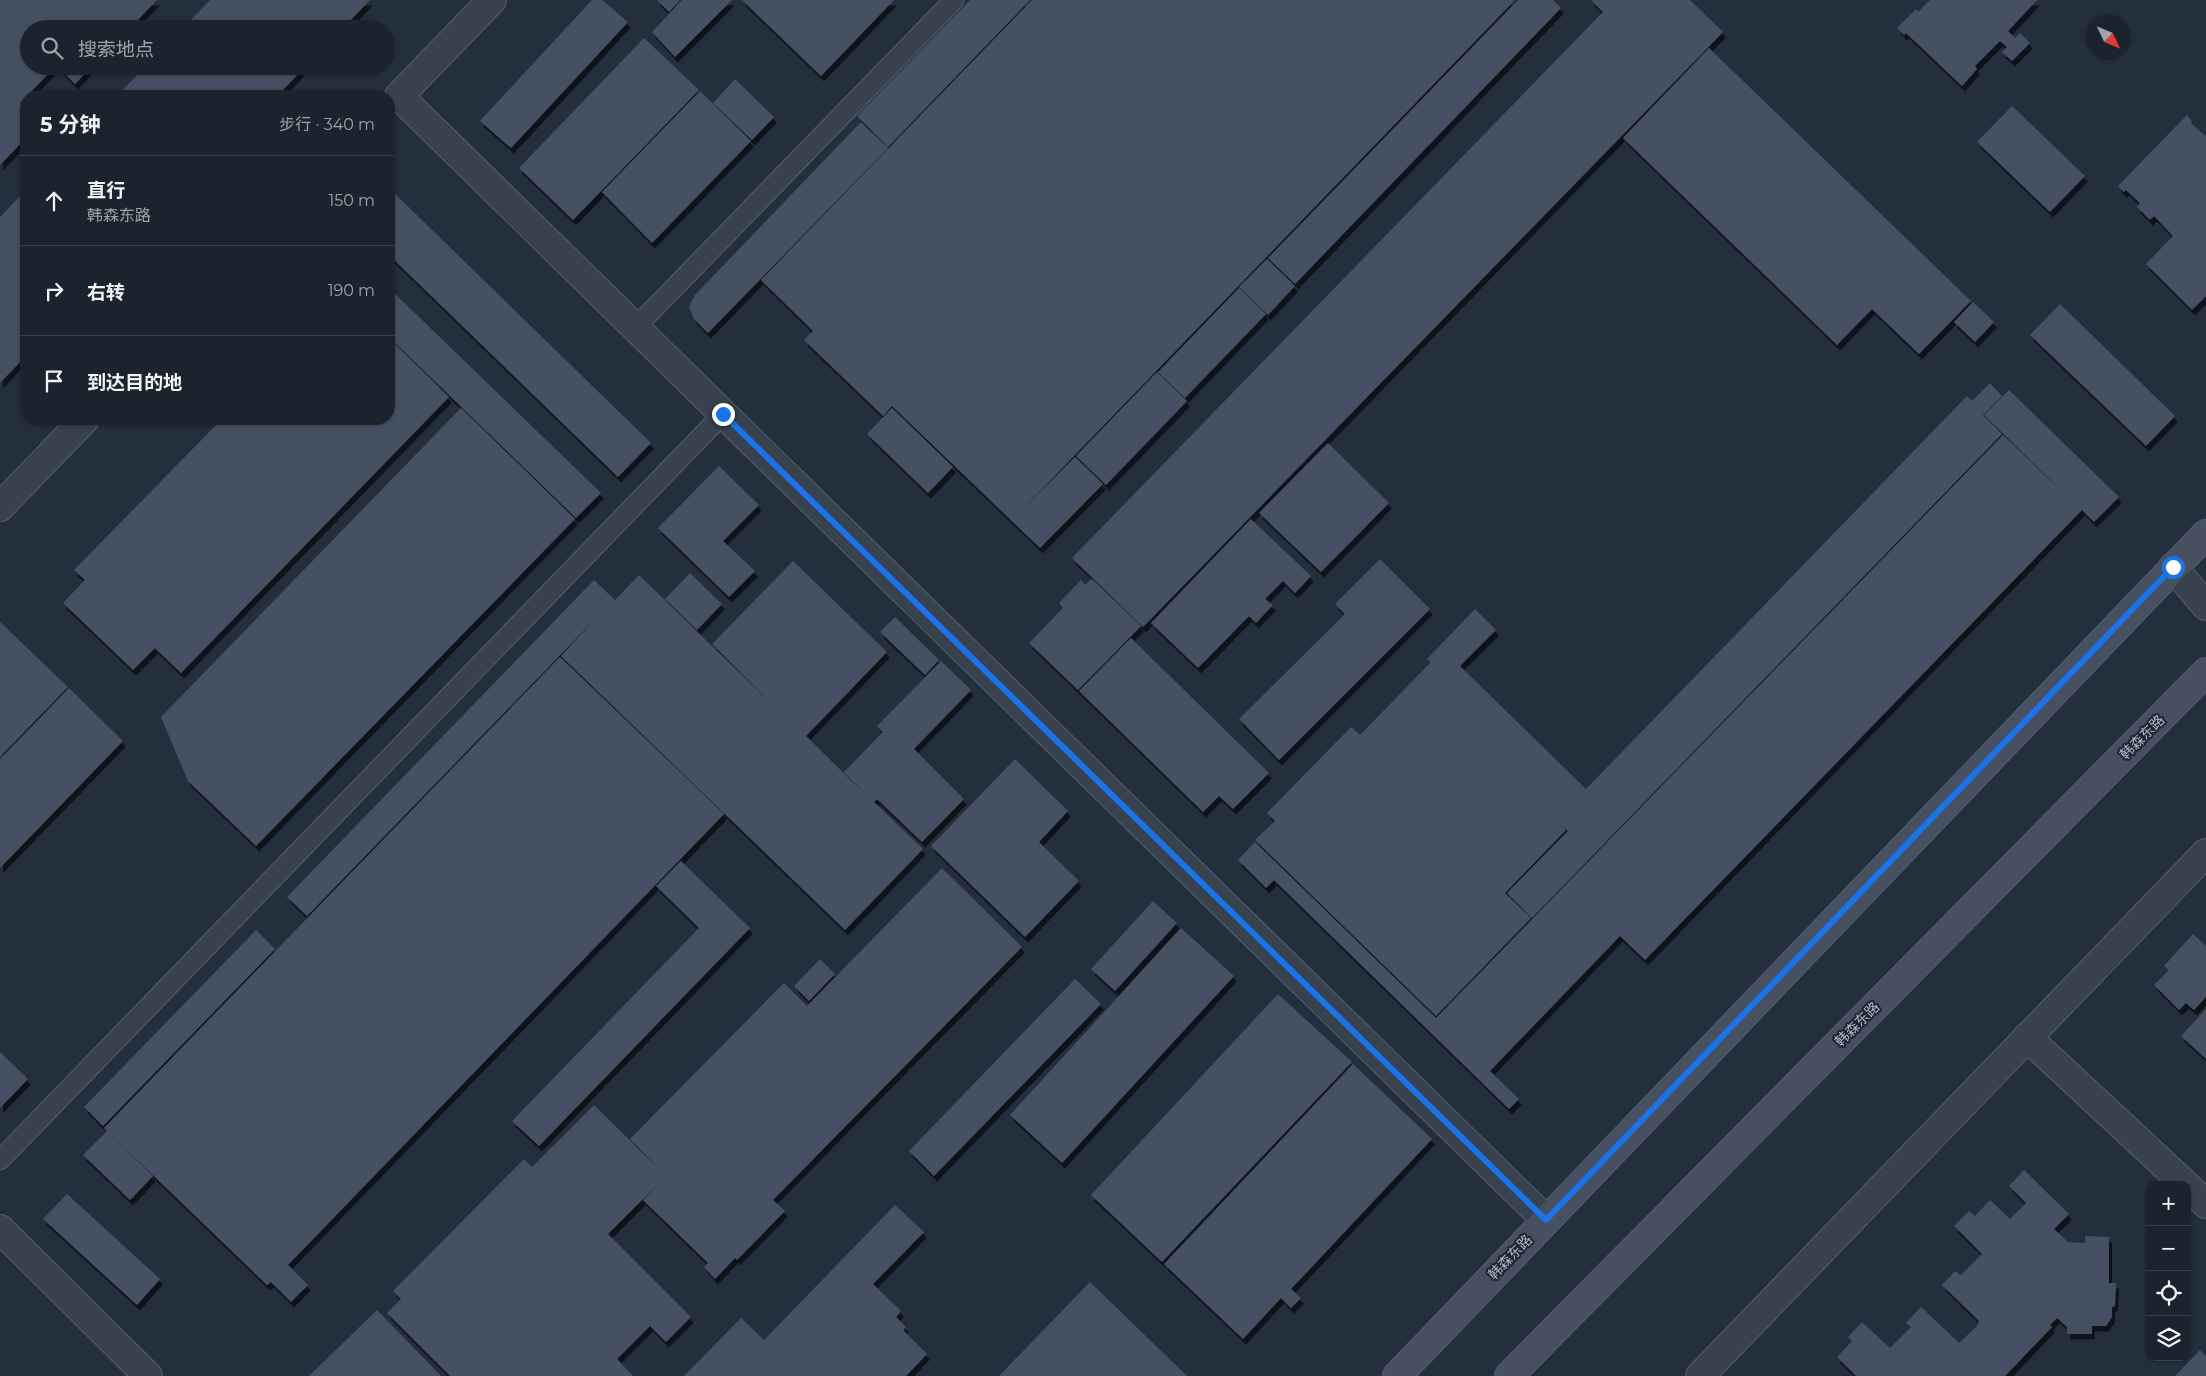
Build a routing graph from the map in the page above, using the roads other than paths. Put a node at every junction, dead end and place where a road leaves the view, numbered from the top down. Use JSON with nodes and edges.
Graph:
{"nodes":[{"id":1,"x":492,"y":0,"type":"edge"},
{"id":2,"x":954,"y":0,"type":"edge"},
{"id":3,"x":395,"y":100,"type":"edge"},
{"id":4,"x":395,"y":102,"type":"edge"},
{"id":5,"x":635,"y":328,"type":"junction"},
{"id":6,"x":723,"y":414,"type":"junction"},
{"id":7,"x":79,"y":425,"type":"edge"},
{"id":8,"x":0,"y":507,"type":"edge"},
{"id":9,"x":2206,"y":534,"type":"edge"},
{"id":10,"x":2173,"y":567,"type":"junction"},
{"id":11,"x":2206,"y":606,"type":"edge"},
{"id":12,"x":2206,"y":672,"type":"edge"},
{"id":13,"x":2206,"y":853,"type":"edge"},
{"id":14,"x":2027,"y":1037,"type":"junction"},
{"id":15,"x":0,"y":1160,"type":"edge"},
{"id":16,"x":2182,"y":1181,"type":"edge"},
{"id":17,"x":2191,"y":1190,"type":"edge"},
{"id":18,"x":2206,"y":1204,"type":"edge"},
{"id":19,"x":1546,"y":1220,"type":"junction"},
{"id":20,"x":0,"y":1229,"type":"edge"},
{"id":21,"x":148,"y":1376,"type":"edge"},
{"id":22,"x":1397,"y":1376,"type":"edge"},
{"id":23,"x":1509,"y":1376,"type":"edge"},
{"id":24,"x":1700,"y":1376,"type":"edge"}],
"edges":[{"from":1,"to":3,"type":"street"},
{"from":2,"to":5,"type":"lane"},
{"from":4,"to":5,"type":"street"},
{"from":5,"to":6,"type":"street"},
{"from":6,"to":15,"type":"lane"},
{"from":6,"to":19,"type":"street"},
{"from":7,"to":8,"type":"street"},
{"from":9,"to":10,"type":"main road","name":"韩森东路"},
{"from":10,"to":11,"type":"street"},
{"from":10,"to":19,"type":"main road","name":"韩森东路"},
{"from":12,"to":23,"type":"main road","name":"韩森东路"},
{"from":13,"to":14,"type":"street"},
{"from":14,"to":16,"type":"street"},
{"from":14,"to":24,"type":"street"},
{"from":17,"to":18,"type":"street"},
{"from":19,"to":22,"type":"main road","name":"韩森东路"},
{"from":20,"to":21,"type":"street"}]}
